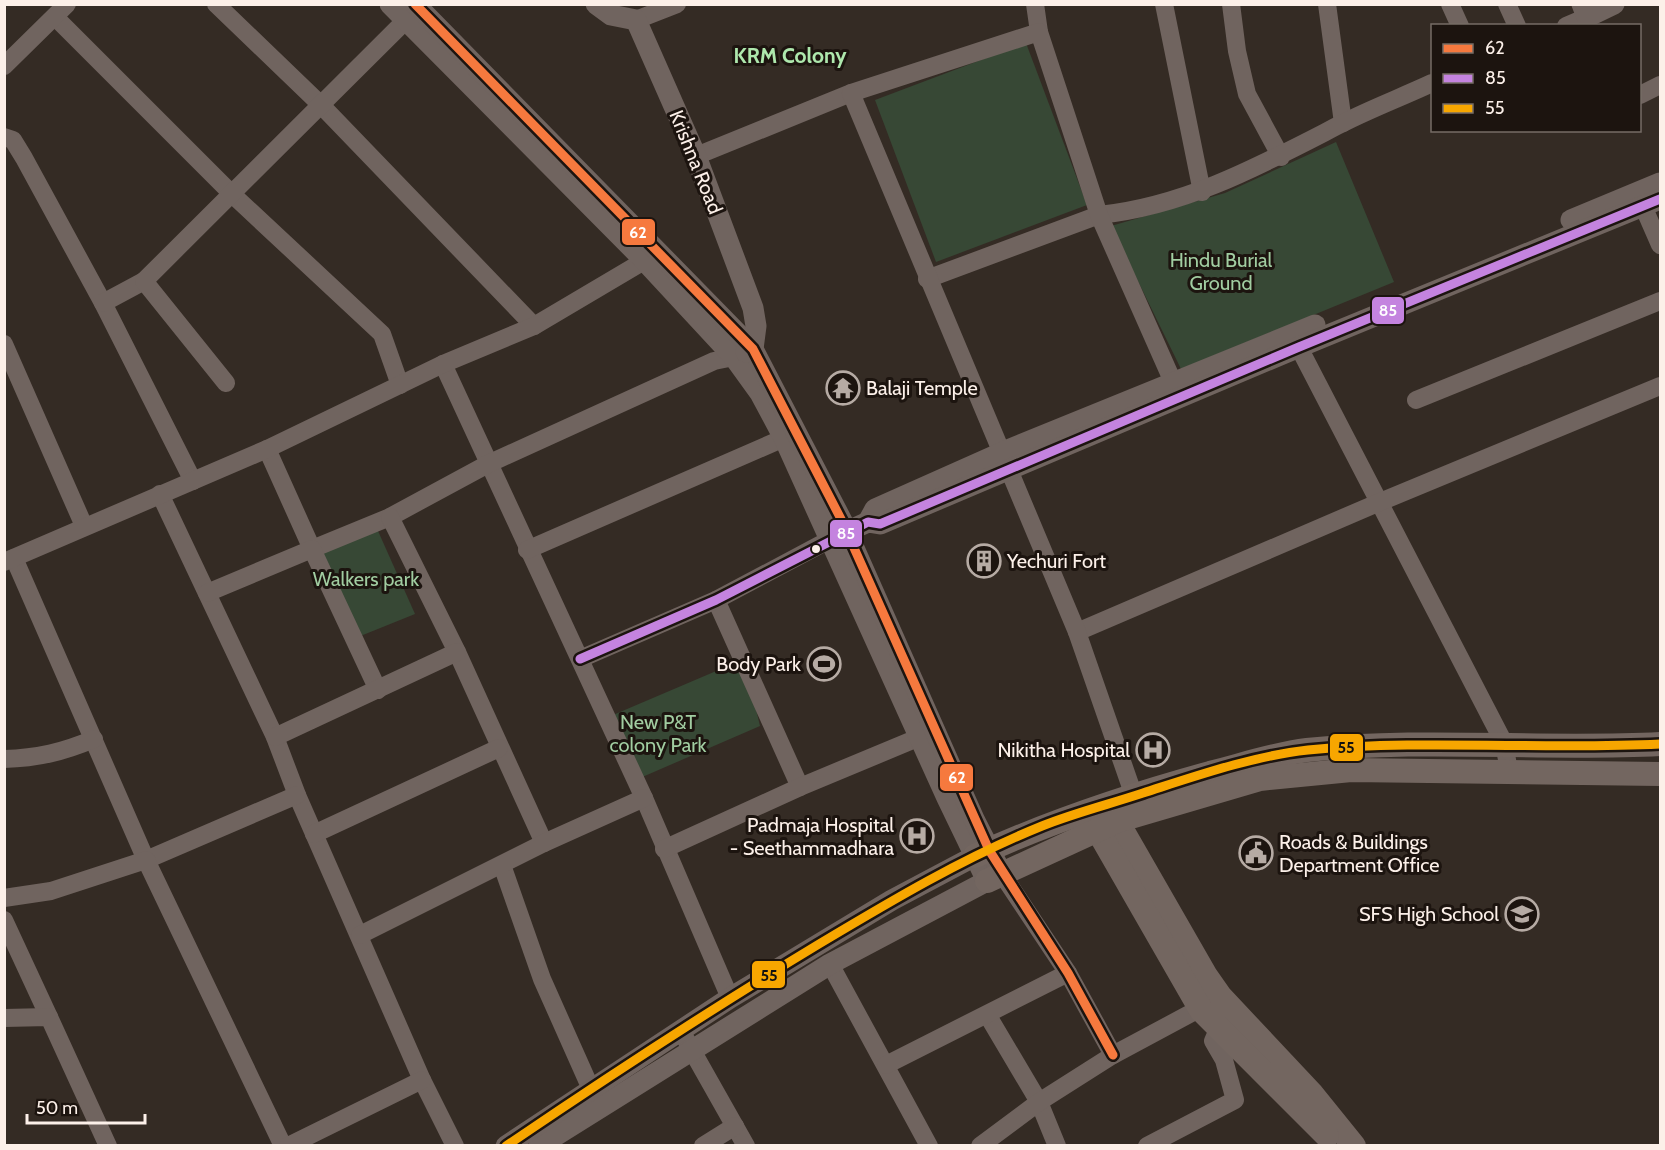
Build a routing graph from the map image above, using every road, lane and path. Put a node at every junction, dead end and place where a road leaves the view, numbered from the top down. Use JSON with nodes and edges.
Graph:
{"nodes":[{"id":1,"x":216,"y":4,"type":"edge"},
{"id":2,"x":390,"y":4,"type":"edge"},
{"id":3,"x":596,"y":4,"type":"edge"},
{"id":4,"x":677,"y":4,"type":"edge"},
{"id":5,"x":1035,"y":4,"type":"edge"},
{"id":6,"x":1164,"y":4,"type":"edge"},
{"id":7,"x":1231,"y":4,"type":"edge"},
{"id":8,"x":1327,"y":4,"type":"edge"},
{"id":9,"x":1450,"y":4,"type":"edge"},
{"id":10,"x":1507,"y":4,"type":"edge"},
{"id":11,"x":1614,"y":4,"type":"edge"},
{"id":12,"x":1584,"y":10,"type":"edge"},
{"id":13,"x":61,"y":11,"type":"edge"},
{"id":14,"x":413,"y":11,"type":"edge"},
{"id":15,"x":636,"y":20,"type":"junction"},
{"id":16,"x":1459,"y":24,"type":"edge"},
{"id":17,"x":1515,"y":24,"type":"edge"},
{"id":18,"x":1568,"y":24,"type":"edge"},
{"id":19,"x":1039,"y":32,"type":"junction"},
{"id":20,"x":4,"y":66,"type":"edge"},
{"id":21,"x":1431,"y":83,"type":"edge"},
{"id":22,"x":1660,"y":85,"type":"edge"},
{"id":23,"x":851,"y":93,"type":"junction"},
{"id":24,"x":1641,"y":94,"type":"edge"},
{"id":25,"x":321,"y":105,"type":"junction"},
{"id":26,"x":1343,"y":123,"type":"junction"},
{"id":27,"x":4,"y":136,"type":"edge"},
{"id":28,"x":696,"y":156,"type":"junction"},
{"id":29,"x":1281,"y":157,"type":"junction"},
{"id":30,"x":1660,"y":183,"type":"edge"},
{"id":31,"x":1202,"y":192,"type":"junction"},
{"id":32,"x":233,"y":195,"type":"junction"},
{"id":33,"x":1652,"y":203,"type":"edge"},
{"id":34,"x":1099,"y":215,"type":"junction"},
{"id":35,"x":1660,"y":245,"type":"edge"},
{"id":36,"x":652,"y":256,"type":"junction"},
{"id":37,"x":927,"y":279,"type":"junction"},
{"id":38,"x":144,"y":281,"type":"junction"},
{"id":39,"x":1660,"y":300,"type":"edge"},
{"id":40,"x":103,"y":303,"type":"junction"},
{"id":41,"x":534,"y":326,"type":"junction"},
{"id":42,"x":1295,"y":340,"type":"junction"},
{"id":43,"x":4,"y":344,"type":"edge"},
{"id":44,"x":744,"y":353,"type":"junction"},
{"id":45,"x":443,"y":364,"type":"junction"},
{"id":46,"x":11,"y":377,"type":"edge"},
{"id":47,"x":1173,"y":382,"type":"junction"},
{"id":48,"x":226,"y":383,"type":"dead end"},
{"id":49,"x":399,"y":385,"type":"junction"},
{"id":50,"x":1660,"y":386,"type":"edge"},
{"id":51,"x":1416,"y":400,"type":"dead end"},
{"id":52,"x":784,"y":438,"type":"junction"},
{"id":53,"x":267,"y":448,"type":"junction"},
{"id":54,"x":1007,"y":460,"type":"junction"},
{"id":55,"x":488,"y":464,"type":"junction"},
{"id":56,"x":193,"y":481,"type":"junction"},
{"id":57,"x":160,"y":494,"type":"junction"},
{"id":58,"x":1380,"y":502,"type":"junction"},
{"id":59,"x":390,"y":517,"type":"junction"},
{"id":60,"x":84,"y":526,"type":"junction"},
{"id":61,"x":837,"y":536,"type":"junction"},
{"id":62,"x":312,"y":549,"type":"junction"},
{"id":63,"x":527,"y":550,"type":"junction"},
{"id":64,"x":9,"y":560,"type":"edge"},
{"id":65,"x":207,"y":593,"type":"junction"},
{"id":66,"x":716,"y":600,"type":"junction"},
{"id":67,"x":1077,"y":632,"type":"junction"},
{"id":68,"x":458,"y":652,"type":"junction"},
{"id":69,"x":580,"y":659,"type":"junction"},
{"id":70,"x":378,"y":690,"type":"junction"},
{"id":71,"x":275,"y":737,"type":"junction"},
{"id":72,"x":920,"y":737,"type":"junction"},
{"id":73,"x":94,"y":739,"type":"junction"},
{"id":74,"x":1504,"y":743,"type":"junction"},
{"id":75,"x":1660,"y":744,"type":"edge"},
{"id":76,"x":499,"y":748,"type":"junction"},
{"id":77,"x":4,"y":759,"type":"edge"},
{"id":78,"x":1509,"y":771,"type":"junction"},
{"id":79,"x":1660,"y":774,"type":"edge"},
{"id":80,"x":800,"y":787,"type":"junction"},
{"id":81,"x":297,"y":795,"type":"junction"},
{"id":82,"x":1134,"y":796,"type":"junction"},
{"id":83,"x":644,"y":798,"type":"junction"},
{"id":84,"x":1107,"y":825,"type":"junction"},
{"id":85,"x":314,"y":834,"type":"junction"},
{"id":86,"x":544,"y":843,"type":"junction"},
{"id":87,"x":664,"y":849,"type":"junction"},
{"id":88,"x":982,"y":853,"type":"junction"},
{"id":89,"x":146,"y":860,"type":"junction"},
{"id":90,"x":502,"y":865,"type":"junction"},
{"id":91,"x":995,"y":877,"type":"junction"},
{"id":92,"x":4,"y":898,"type":"edge"},
{"id":93,"x":4,"y":920,"type":"edge"},
{"id":94,"x":360,"y":935,"type":"junction"},
{"id":95,"x":830,"y":964,"type":"junction"},
{"id":96,"x":1068,"y":973,"type":"junction"},
{"id":97,"x":730,"y":998,"type":"junction"},
{"id":98,"x":1211,"y":1003,"type":"junction"},
{"id":99,"x":988,"y":1016,"type":"junction"},
{"id":100,"x":49,"y":1017,"type":"junction"},
{"id":101,"x":4,"y":1018,"type":"edge"},
{"id":102,"x":1219,"y":1027,"type":"junction"},
{"id":103,"x":680,"y":1030,"type":"junction"},
{"id":104,"x":692,"y":1049,"type":"junction"},
{"id":105,"x":1113,"y":1055,"type":"junction"},
{"id":106,"x":886,"y":1065,"type":"junction"},
{"id":107,"x":422,"y":1080,"type":"junction"},
{"id":108,"x":591,"y":1089,"type":"junction"},
{"id":109,"x":1039,"y":1102,"type":"junction"},
{"id":110,"x":735,"y":1126,"type":"junction"},
{"id":111,"x":927,"y":1145,"type":"edge"},
{"id":112,"x":108,"y":1146,"type":"edge"},
{"id":113,"x":283,"y":1146,"type":"edge"},
{"id":114,"x":288,"y":1146,"type":"edge"},
{"id":115,"x":455,"y":1146,"type":"edge"},
{"id":116,"x":506,"y":1146,"type":"edge"},
{"id":117,"x":539,"y":1146,"type":"edge"},
{"id":118,"x":703,"y":1146,"type":"edge"},
{"id":119,"x":746,"y":1146,"type":"edge"},
{"id":120,"x":980,"y":1146,"type":"edge"},
{"id":121,"x":1057,"y":1146,"type":"edge"},
{"id":122,"x":1147,"y":1146,"type":"edge"},
{"id":123,"x":1334,"y":1146,"type":"edge"},
{"id":124,"x":1354,"y":1146,"type":"edge"}],
"edges":[{"from":1,"to":25,"type":"street"},
{"from":2,"to":14,"type":"street"},
{"from":3,"to":15,"type":"street"},
{"from":4,"to":15,"type":"street"},
{"from":5,"to":19,"type":"street"},
{"from":6,"to":31,"type":"street"},
{"from":7,"to":29,"type":"street"},
{"from":8,"to":26,"type":"street"},
{"from":9,"to":16,"type":"street"},
{"from":10,"to":17,"type":"street"},
{"from":11,"to":12,"type":"street"},
{"from":12,"to":18,"type":"street"},
{"from":13,"to":20,"type":"street"},
{"from":13,"to":32,"type":"street"},
{"from":14,"to":25,"type":"street"},
{"from":14,"to":36,"type":"street"},
{"from":15,"to":28,"type":"street","name":"Krishna Road"},
{"from":19,"to":23,"type":"street"},
{"from":19,"to":34,"type":"street"},
{"from":21,"to":26,"type":"street"},
{"from":22,"to":24,"type":"street"},
{"from":23,"to":28,"type":"street"},
{"from":23,"to":37,"type":"street"},
{"from":25,"to":32,"type":"street"},
{"from":25,"to":41,"type":"street"},
{"from":26,"to":29,"type":"street"},
{"from":27,"to":40,"type":"street"},
{"from":28,"to":44,"type":"street","name":"Krishna Road"},
{"from":29,"to":31,"type":"street"},
{"from":30,"to":42,"type":"street"},
{"from":31,"to":34,"type":"street"},
{"from":32,"to":38,"type":"street"},
{"from":32,"to":49,"type":"street"},
{"from":33,"to":35,"type":"street"},
{"from":33,"to":42,"type":"street"},
{"from":34,"to":37,"type":"street"},
{"from":34,"to":47,"type":"street"},
{"from":36,"to":41,"type":"street"},
{"from":36,"to":44,"type":"street"},
{"from":37,"to":54,"type":"street"},
{"from":38,"to":40,"type":"street"},
{"from":38,"to":48,"type":"street"},
{"from":39,"to":51,"type":"street"},
{"from":40,"to":56,"type":"street"},
{"from":41,"to":45,"type":"street"},
{"from":42,"to":47,"type":"street"},
{"from":42,"to":54,"type":"street"},
{"from":42,"to":58,"type":"street"},
{"from":43,"to":46,"type":"street"},
{"from":44,"to":52,"type":"street"},
{"from":44,"to":55,"type":"street"},
{"from":44,"to":61,"type":"street"},
{"from":45,"to":49,"type":"street"},
{"from":45,"to":55,"type":"street"},
{"from":46,"to":60,"type":"street"},
{"from":47,"to":54,"type":"street"},
{"from":49,"to":53,"type":"street"},
{"from":50,"to":58,"type":"street"},
{"from":52,"to":61,"type":"street"},
{"from":52,"to":63,"type":"street"},
{"from":53,"to":56,"type":"street"},
{"from":53,"to":62,"type":"street"},
{"from":54,"to":61,"type":"street"},
{"from":54,"to":67,"type":"street"},
{"from":55,"to":59,"type":"street"},
{"from":55,"to":63,"type":"street"},
{"from":56,"to":57,"type":"street"},
{"from":57,"to":60,"type":"street"},
{"from":57,"to":65,"type":"street"},
{"from":58,"to":67,"type":"street"},
{"from":58,"to":74,"type":"street"},
{"from":59,"to":62,"type":"street"},
{"from":59,"to":68,"type":"street"},
{"from":60,"to":64,"type":"street"},
{"from":61,"to":66,"type":"street"},
{"from":61,"to":72,"type":"street"},
{"from":61,"to":88,"type":"street"},
{"from":62,"to":65,"type":"street"},
{"from":62,"to":70,"type":"street"},
{"from":63,"to":69,"type":"street"},
{"from":64,"to":73,"type":"street"},
{"from":65,"to":71,"type":"street"},
{"from":66,"to":69,"type":"street"},
{"from":66,"to":80,"type":"street"},
{"from":67,"to":82,"type":"street"},
{"from":68,"to":70,"type":"street"},
{"from":68,"to":76,"type":"street"},
{"from":69,"to":83,"type":"street"},
{"from":70,"to":71,"type":"street"},
{"from":71,"to":81,"type":"street"},
{"from":72,"to":80,"type":"street"},
{"from":72,"to":88,"type":"street"},
{"from":73,"to":77,"type":"street"},
{"from":73,"to":89,"type":"street"},
{"from":74,"to":75,"type":"main road"},
{"from":74,"to":78,"type":"street"},
{"from":74,"to":82,"type":"main road"},
{"from":76,"to":85,"type":"street"},
{"from":76,"to":86,"type":"street"},
{"from":78,"to":79,"type":"main road"},
{"from":78,"to":84,"type":"main road"},
{"from":80,"to":87,"type":"street"},
{"from":81,"to":85,"type":"street"},
{"from":81,"to":89,"type":"street"},
{"from":82,"to":88,"type":"main road"},
{"from":83,"to":86,"type":"street"},
{"from":83,"to":87,"type":"street"},
{"from":84,"to":91,"type":"main road"},
{"from":84,"to":98,"type":"main road"},
{"from":85,"to":94,"type":"street"},
{"from":86,"to":90,"type":"street"},
{"from":87,"to":97,"type":"street"},
{"from":88,"to":91,"type":"street"},
{"from":88,"to":97,"type":"street"},
{"from":89,"to":92,"type":"street"},
{"from":89,"to":113,"type":"street"},
{"from":90,"to":94,"type":"street"},
{"from":90,"to":108,"type":"street"},
{"from":91,"to":95,"type":"street"},
{"from":91,"to":96,"type":"street"},
{"from":93,"to":100,"type":"street"},
{"from":94,"to":107,"type":"street"},
{"from":95,"to":104,"type":"street"},
{"from":95,"to":106,"type":"street"},
{"from":96,"to":99,"type":"street"},
{"from":96,"to":105,"type":"street"},
{"from":97,"to":103,"type":"street"},
{"from":98,"to":102,"type":"main road"},
{"from":98,"to":105,"type":"street"},
{"from":98,"to":124,"type":"main road"},
{"from":99,"to":106,"type":"street"},
{"from":99,"to":109,"type":"street"},
{"from":100,"to":101,"type":"street"},
{"from":100,"to":112,"type":"street"},
{"from":102,"to":122,"type":"street"},
{"from":102,"to":123,"type":"main road"},
{"from":103,"to":104,"type":"street"},
{"from":103,"to":108,"type":"street"},
{"from":104,"to":110,"type":"street"},
{"from":104,"to":117,"type":"street"},
{"from":105,"to":109,"type":"street"},
{"from":106,"to":111,"type":"street"},
{"from":107,"to":114,"type":"street"},
{"from":107,"to":115,"type":"street"},
{"from":108,"to":116,"type":"street"},
{"from":109,"to":120,"type":"street"},
{"from":109,"to":121,"type":"street"},
{"from":110,"to":118,"type":"street"},
{"from":110,"to":119,"type":"street"}]}
